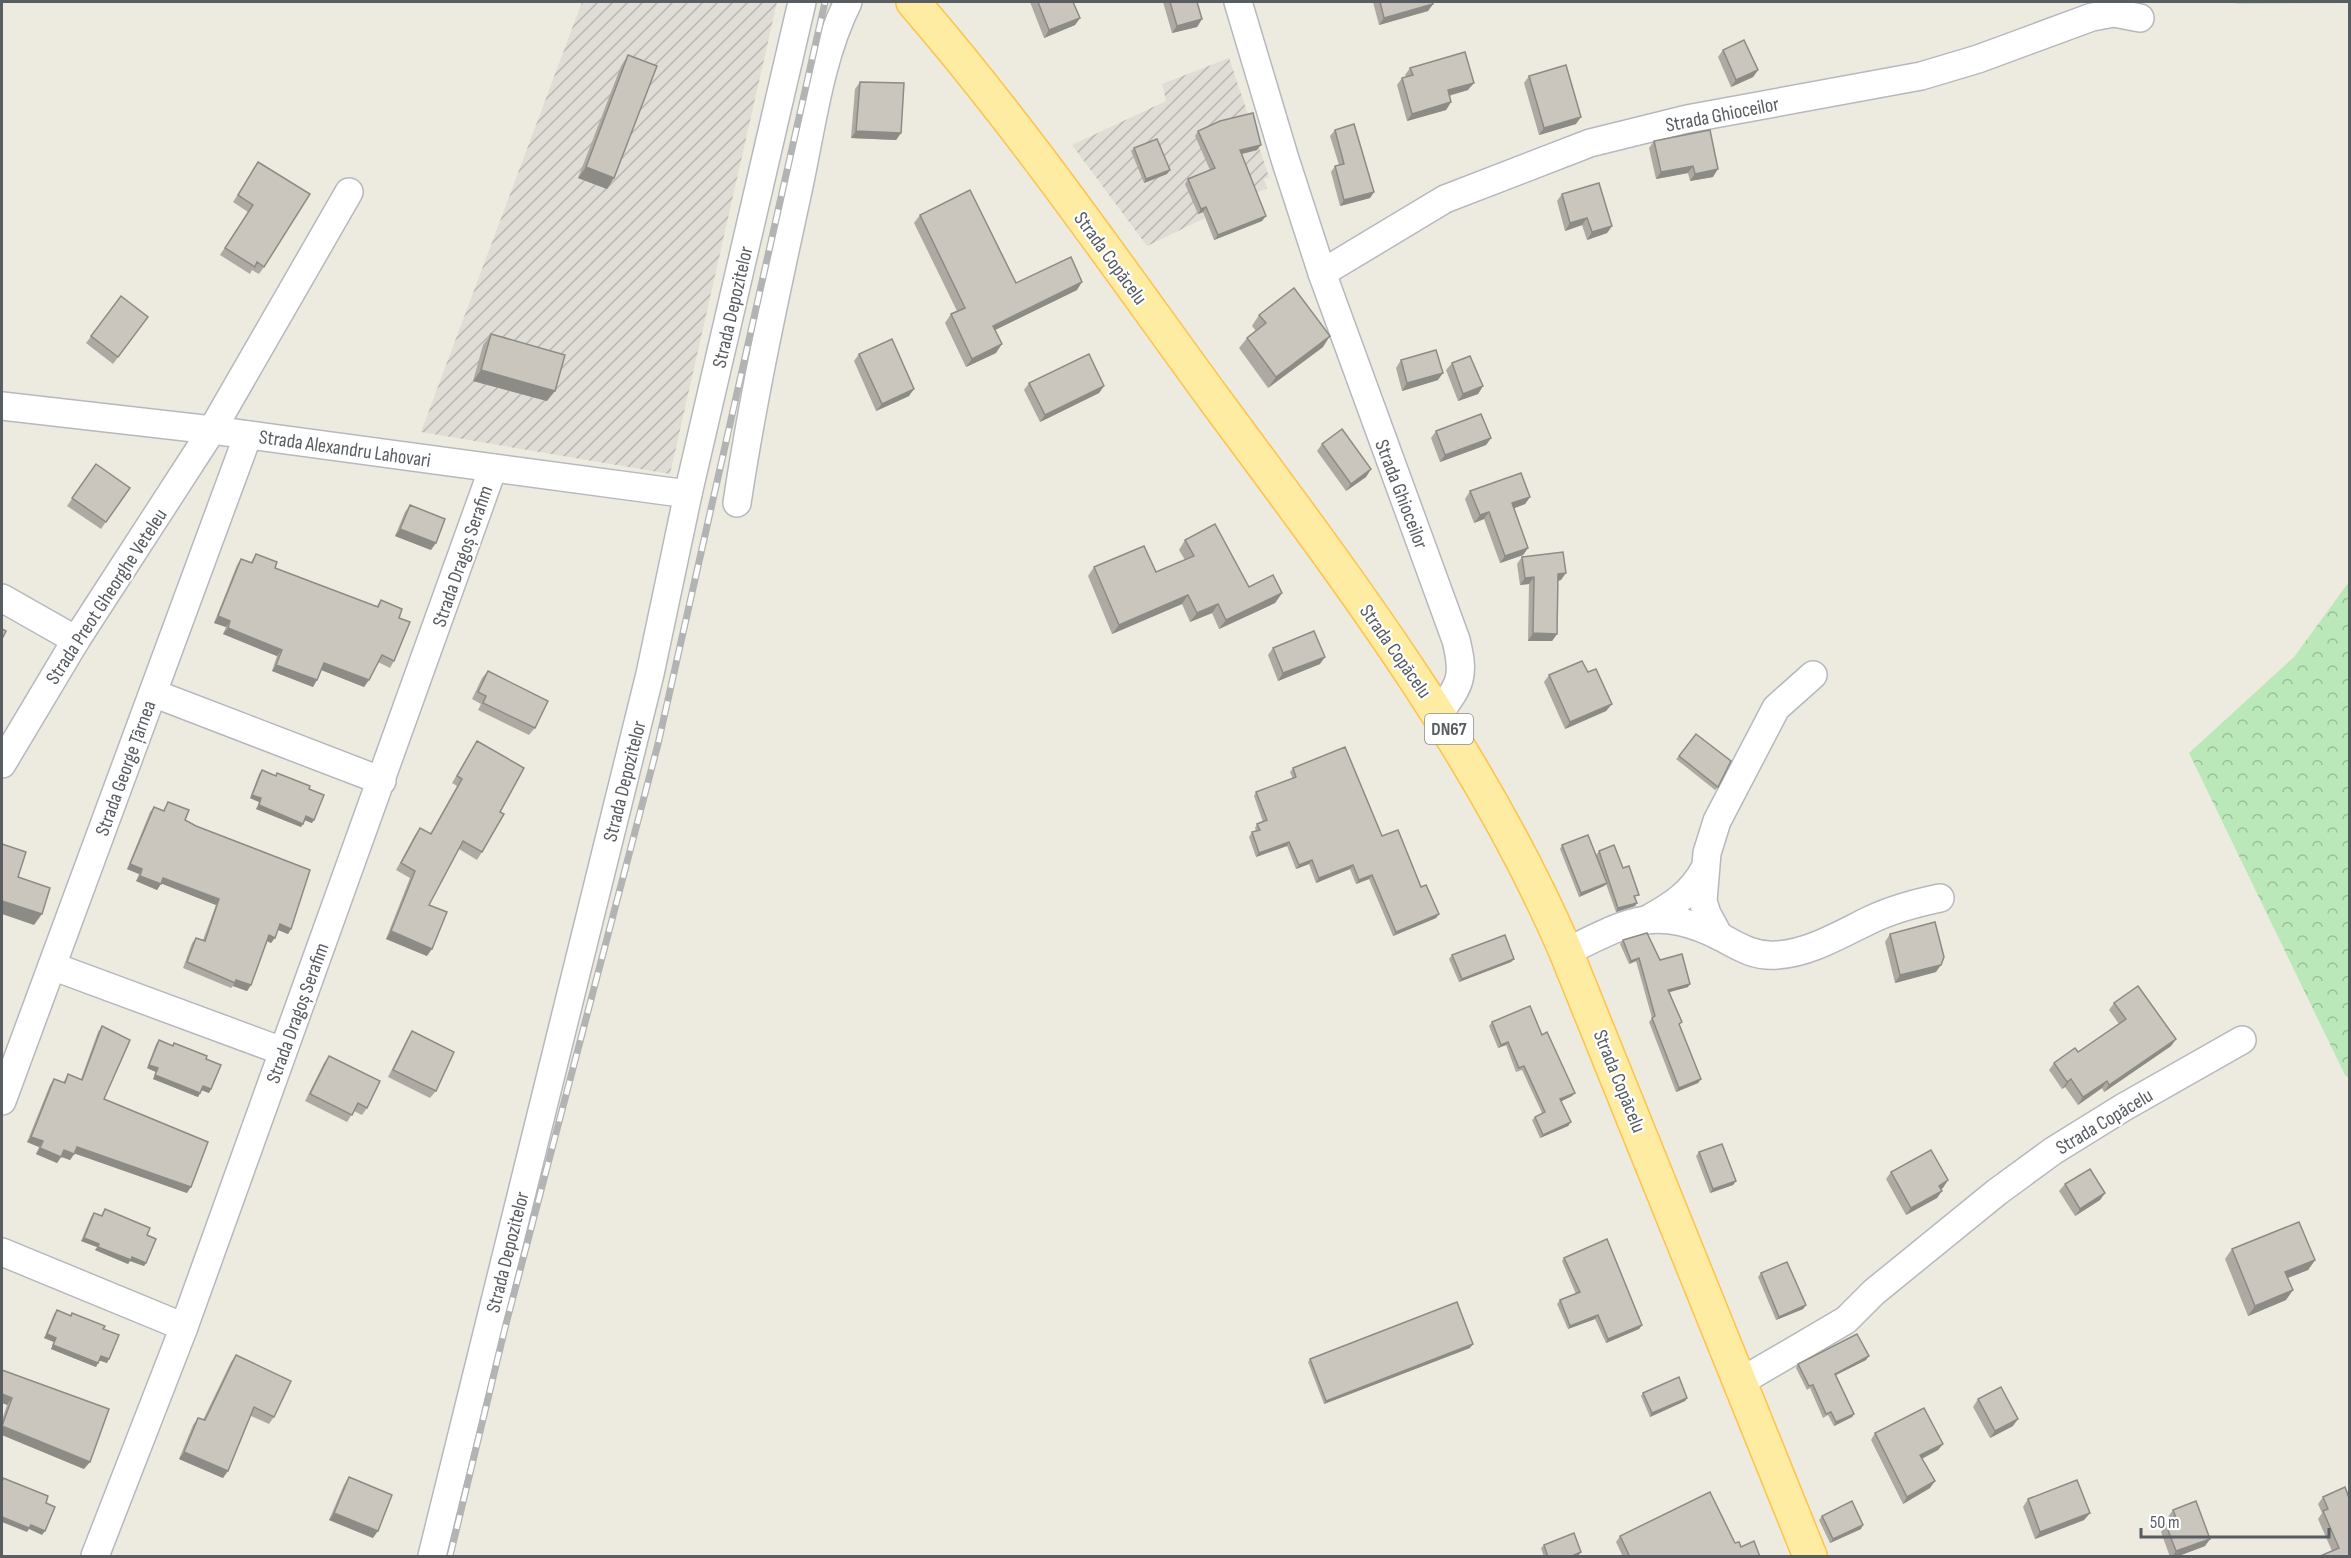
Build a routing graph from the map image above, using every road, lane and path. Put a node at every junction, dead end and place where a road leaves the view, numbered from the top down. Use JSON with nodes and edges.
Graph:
{"nodes":[{"id":1,"x":802,"y":2,"type":"edge"},
{"id":2,"x":848,"y":2,"type":"edge"},
{"id":3,"x":913,"y":2,"type":"edge"},
{"id":4,"x":1238,"y":2,"type":"edge"},
{"id":5,"x":2140,"y":18,"type":"dead end"},
{"id":6,"x":349,"y":192,"type":"dead end"},
{"id":7,"x":1322,"y":273,"type":"junction"},
{"id":8,"x":2,"y":406,"type":"edge"},
{"id":9,"x":212,"y":430,"type":"junction"},
{"id":10,"x":248,"y":435,"type":"junction"},
{"id":11,"x":493,"y":468,"type":"junction"},
{"id":12,"x":688,"y":494,"type":"junction"},
{"id":13,"x":737,"y":503,"type":"dead end"},
{"id":14,"x":2,"y":598,"type":"edge"},
{"id":15,"x":76,"y":640,"type":"junction"},
{"id":16,"x":1813,"y":675,"type":"dead end"},
{"id":17,"x":153,"y":693,"type":"junction"},
{"id":18,"x":1439,"y":713,"type":"junction"},
{"id":19,"x":2,"y":764,"type":"edge"},
{"id":20,"x":382,"y":781,"type":"junction"},
{"id":21,"x":1706,"y":868,"type":"junction"},
{"id":22,"x":1940,"y":898,"type":"dead end"},
{"id":23,"x":1648,"y":919,"type":"junction"},
{"id":24,"x":1719,"y":936,"type":"junction"},
{"id":25,"x":1566,"y":952,"type":"junction"},
{"id":26,"x":52,"y":966,"type":"junction"},
{"id":27,"x":2242,"y":1040,"type":"dead end"},
{"id":28,"x":282,"y":1051,"type":"junction"},
{"id":29,"x":2,"y":1101,"type":"edge"},
{"id":30,"x":2,"y":1252,"type":"edge"},
{"id":31,"x":184,"y":1327,"type":"junction"},
{"id":32,"x":1740,"y":1382,"type":"junction"},
{"id":33,"x":95,"y":1557,"type":"edge"},
{"id":34,"x":432,"y":1557,"type":"edge"},
{"id":35,"x":1810,"y":1557,"type":"edge"}],
"edges":[{"from":1,"to":12,"type":"street","name":"Strada Depozitelor"},
{"from":2,"to":13,"type":"street"},
{"from":3,"to":18,"type":"main road","name":"Strada Copăcelu","number":"DN67"},
{"from":4,"to":7,"type":"street","name":"Strada Ghioceilor"},
{"from":5,"to":7,"type":"street","name":"Strada Ghioceilor"},
{"from":6,"to":9,"type":"street","name":"Strada Preot Gheorghe Veteleu"},
{"from":7,"to":18,"type":"street","name":"Strada Ghioceilor"},
{"from":8,"to":9,"type":"street","name":"Strada Alexandru Lahovari"},
{"from":9,"to":10,"type":"street","name":"Strada Alexandru Lahovari"},
{"from":9,"to":15,"type":"street","name":"Strada Preot Gheorghe Veteleu"},
{"from":10,"to":11,"type":"street","name":"Strada Alexandru Lahovari"},
{"from":10,"to":17,"type":"street","name":"Strada George Țârnea"},
{"from":11,"to":12,"type":"street","name":"Strada Alexandru Lahovari"},
{"from":11,"to":20,"type":"street","name":"Strada Dragoș Serafim"},
{"from":12,"to":34,"type":"street","name":"Strada Depozitelor"},
{"from":14,"to":15,"type":"street"},
{"from":15,"to":19,"type":"street","name":"Strada Preot Gheorghe Veteleu"},
{"from":16,"to":21,"type":"street"},
{"from":17,"to":20,"type":"street"},
{"from":17,"to":26,"type":"street","name":"Strada George Țârnea"},
{"from":18,"to":25,"type":"main road","name":"Strada Copăcelu","number":"DN67"},
{"from":20,"to":28,"type":"street","name":"Strada Dragoș Serafim"},
{"from":21,"to":23,"type":"street"},
{"from":21,"to":24,"type":"street"},
{"from":22,"to":24,"type":"street"},
{"from":23,"to":24,"type":"street"},
{"from":23,"to":25,"type":"street"},
{"from":25,"to":32,"type":"main road","name":"Strada Copăcelu","number":"DN67"},
{"from":26,"to":28,"type":"street"},
{"from":26,"to":29,"type":"street","name":"Strada George Țârnea"},
{"from":27,"to":32,"type":"street","name":"Strada Copăcelu"},
{"from":28,"to":31,"type":"street","name":"Strada Dragoș Serafim"},
{"from":30,"to":31,"type":"street"},
{"from":31,"to":33,"type":"street","name":"Strada Dragoș Serafim"},
{"from":32,"to":35,"type":"main road","name":"Strada Copăcelu","number":"DN67"}]}
